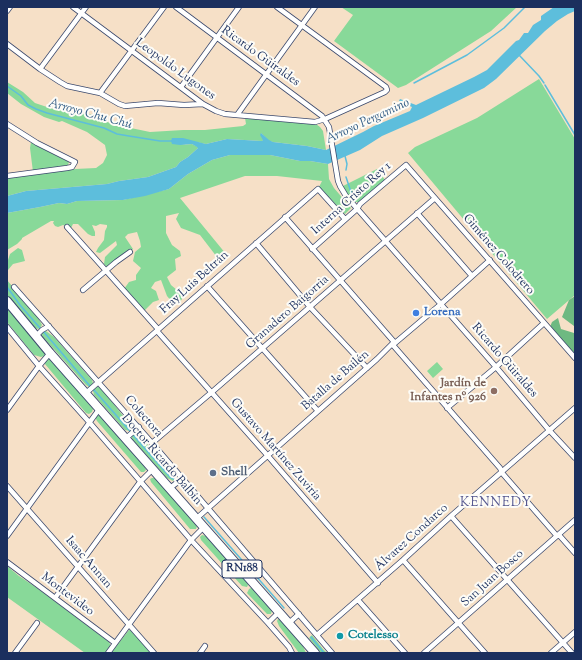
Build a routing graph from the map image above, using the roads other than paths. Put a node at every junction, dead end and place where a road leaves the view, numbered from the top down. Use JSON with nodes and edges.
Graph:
{"nodes":[{"id":1,"x":10,"y":7,"type":"edge"},
{"id":2,"x":72,"y":7,"type":"edge"},
{"id":3,"x":86,"y":7,"type":"edge"},
{"id":4,"x":164,"y":7,"type":"edge"},
{"id":5,"x":176,"y":7,"type":"edge"},
{"id":6,"x":239,"y":7,"type":"edge"},
{"id":7,"x":277,"y":7,"type":"edge"},
{"id":8,"x":315,"y":7,"type":"edge"},
{"id":9,"x":7,"y":11,"type":"edge"},
{"id":10,"x":81,"y":14,"type":"junction"},
{"id":11,"x":302,"y":25,"type":"junction"},
{"id":12,"x":217,"y":38,"type":"junction"},
{"id":13,"x":7,"y":44,"type":"edge"},
{"id":14,"x":131,"y":50,"type":"junction"},
{"id":15,"x":40,"y":69,"type":"junction"},
{"id":16,"x":266,"y":75,"type":"junction"},
{"id":17,"x":181,"y":87,"type":"junction"},
{"id":18,"x":100,"y":93,"type":"junction"},
{"id":19,"x":203,"y":104,"type":"junction"},
{"id":20,"x":237,"y":115,"type":"junction"},
{"id":21,"x":325,"y":119,"type":"junction"},
{"id":22,"x":7,"y":124,"type":"edge"},
{"id":23,"x":406,"y":165,"type":"joint"},
{"id":24,"x":7,"y":176,"type":"edge"},
{"id":25,"x":435,"y":198,"type":"junction"},
{"id":26,"x":357,"y":209,"type":"junction"},
{"id":27,"x":418,"y":213,"type":"junction"},
{"id":28,"x":285,"y":217,"type":"junction"},
{"id":29,"x":345,"y":219,"type":"junction"},
{"id":30,"x":67,"y":227,"type":"dead end"},
{"id":31,"x":386,"y":241,"type":"junction"},
{"id":32,"x":256,"y":243,"type":"junction"},
{"id":33,"x":312,"y":249,"type":"junction"},
{"id":34,"x":130,"y":252,"type":"dead end"},
{"id":35,"x":490,"y":260,"type":"junction"},
{"id":36,"x":106,"y":270,"type":"junction"},
{"id":37,"x":472,"y":276,"type":"junction"},
{"id":38,"x":340,"y":281,"type":"junction"},
{"id":39,"x":207,"y":286,"type":"junction"},
{"id":40,"x":14,"y":287,"type":"dead end"},
{"id":41,"x":83,"y":290,"type":"dead end"},
{"id":42,"x":7,"y":302,"type":"edge"},
{"id":43,"x":441,"y":304,"type":"junction"},
{"id":44,"x":310,"y":307,"type":"junction"},
{"id":45,"x":544,"y":323,"type":"junction"},
{"id":46,"x":49,"y":326,"type":"junction"},
{"id":47,"x":7,"y":327,"type":"edge"},
{"id":48,"x":158,"y":330,"type":"junction"},
{"id":49,"x":36,"y":336,"type":"junction"},
{"id":50,"x":394,"y":344,"type":"junction"},
{"id":51,"x":262,"y":348,"type":"junction"},
{"id":52,"x":50,"y":353,"type":"junction"},
{"id":53,"x":575,"y":358,"type":"edge"},
{"id":54,"x":39,"y":366,"type":"junction"},
{"id":55,"x":496,"y":367,"type":"junction"},
{"id":56,"x":367,"y":368,"type":"junction"},
{"id":57,"x":99,"y":382,"type":"junction"},
{"id":58,"x":212,"y":392,"type":"junction"},
{"id":59,"x":86,"y":393,"type":"junction"},
{"id":60,"x":100,"y":408,"type":"junction"},
{"id":61,"x":447,"y":408,"type":"junction"},
{"id":62,"x":575,"y":408,"type":"edge"},
{"id":63,"x":7,"y":410,"type":"edge"},
{"id":64,"x":318,"y":411,"type":"junction"},
{"id":65,"x":90,"y":422,"type":"junction"},
{"id":66,"x":139,"y":427,"type":"junction"},
{"id":67,"x":549,"y":430,"type":"junction"},
{"id":68,"x":126,"y":438,"type":"junction"},
{"id":69,"x":152,"y":443,"type":"junction"},
{"id":70,"x":268,"y":456,"type":"junction"},
{"id":71,"x":575,"y":458,"type":"edge"},
{"id":72,"x":153,"y":470,"type":"junction"},
{"id":73,"x":502,"y":472,"type":"junction"},
{"id":74,"x":183,"y":478,"type":"junction"},
{"id":75,"x":140,"y":482,"type":"junction"},
{"id":76,"x":7,"y":486,"type":"edge"},
{"id":77,"x":170,"y":488,"type":"junction"},
{"id":78,"x":209,"y":508,"type":"junction"},
{"id":79,"x":28,"y":509,"type":"junction"},
{"id":80,"x":451,"y":516,"type":"junction"},
{"id":81,"x":196,"y":518,"type":"junction"},
{"id":82,"x":575,"y":520,"type":"edge"},
{"id":83,"x":204,"y":527,"type":"junction"},
{"id":84,"x":558,"y":535,"type":"junction"},
{"id":85,"x":7,"y":536,"type":"edge"},
{"id":86,"x":190,"y":540,"type":"junction"},
{"id":87,"x":575,"y":553,"type":"edge"},
{"id":88,"x":403,"y":560,"type":"junction"},
{"id":89,"x":7,"y":562,"type":"edge"},
{"id":90,"x":78,"y":566,"type":"junction"},
{"id":91,"x":507,"y":579,"type":"junction"},
{"id":92,"x":378,"y":583,"type":"junction"},
{"id":93,"x":55,"y":598,"type":"junction"},
{"id":94,"x":358,"y":600,"type":"junction"},
{"id":95,"x":280,"y":612,"type":"junction"},
{"id":96,"x":299,"y":614,"type":"junction"},
{"id":97,"x":37,"y":623,"type":"dead end"},
{"id":98,"x":268,"y":623,"type":"junction"},
{"id":99,"x":289,"y":623,"type":"junction"},
{"id":100,"x":459,"y":623,"type":"junction"},
{"id":101,"x":129,"y":624,"type":"junction"},
{"id":102,"x":575,"y":632,"type":"edge"},
{"id":103,"x":298,"y":633,"type":"junction"},
{"id":104,"x":317,"y":635,"type":"junction"},
{"id":105,"x":115,"y":643,"type":"junction"},
{"id":106,"x":562,"y":643,"type":"junction"},
{"id":107,"x":205,"y":646,"type":"dead end"},
{"id":108,"x":16,"y":653,"type":"edge"},
{"id":109,"x":108,"y":653,"type":"edge"},
{"id":110,"x":154,"y":653,"type":"edge"},
{"id":111,"x":200,"y":653,"type":"edge"},
{"id":112,"x":292,"y":653,"type":"edge"},
{"id":113,"x":309,"y":653,"type":"edge"},
{"id":114,"x":315,"y":653,"type":"edge"},
{"id":115,"x":332,"y":653,"type":"edge"},
{"id":116,"x":405,"y":653,"type":"edge"},
{"id":117,"x":424,"y":653,"type":"edge"},
{"id":118,"x":485,"y":653,"type":"edge"},
{"id":119,"x":551,"y":653,"type":"edge"},
{"id":120,"x":572,"y":653,"type":"edge"}],
"edges":[{"from":1,"to":9,"type":"street"},
{"from":2,"to":10,"type":"street","name":"Leopoldo Lugones"},
{"from":3,"to":10,"type":"street"},
{"from":4,"to":14,"type":"street"},
{"from":5,"to":12,"type":"street","name":"Ricardo Güiraldes"},
{"from":6,"to":12,"type":"street"},
{"from":7,"to":11,"type":"street"},
{"from":8,"to":11,"type":"street"},
{"from":10,"to":14,"type":"street","name":"Leopoldo Lugones"},
{"from":10,"to":15,"type":"street"},
{"from":11,"to":16,"type":"street"},
{"from":11,"to":21,"type":"street","name":"Leopoldo Lugones"},
{"from":12,"to":16,"type":"street","name":"Ricardo Güiraldes"},
{"from":12,"to":17,"type":"street"},
{"from":13,"to":15,"type":"street"},
{"from":14,"to":17,"type":"street","name":"Leopoldo Lugones"},
{"from":14,"to":18,"type":"street"},
{"from":15,"to":18,"type":"street"},
{"from":16,"to":20,"type":"street"},
{"from":16,"to":21,"type":"street","name":"Ricardo Güiraldes"},
{"from":17,"to":19,"type":"street","name":"Leopoldo Lugones"},
{"from":18,"to":19,"type":"street"},
{"from":19,"to":20,"type":"street","name":"Leopoldo Lugones"},
{"from":20,"to":21,"type":"street","name":"Leopoldo Lugones"},
{"from":21,"to":26,"type":"street","name":"Ricardo Güiraldes"},
{"from":22,"to":24,"type":"street"},
{"from":23,"to":25,"type":"street","name":"Giménez Colodrero"},
{"from":23,"to":26,"type":"street","name":"Interna Cristo Rey 1"},
{"from":25,"to":27,"type":"street","name":"Granadero Baigorria"},
{"from":25,"to":35,"type":"street","name":"Giménez Colodrero"},
{"from":26,"to":29,"type":"street","name":"Interna Cristo Rey 1"},
{"from":26,"to":31,"type":"street","name":"Ricardo Güiraldes"},
{"from":27,"to":31,"type":"street","name":"Granadero Baigorria"},
{"from":27,"to":37,"type":"street"},
{"from":28,"to":29,"type":"street","name":"Fray Luis Beltrán"},
{"from":28,"to":32,"type":"street","name":"Fray Luis Beltrán"},
{"from":28,"to":33,"type":"street"},
{"from":29,"to":33,"type":"street","name":"Interna Cristo Rey 1"},
{"from":30,"to":36,"type":"street","name":"Gustavo Martínez Zuviría"},
{"from":31,"to":38,"type":"street","name":"Granadero Baigorria"},
{"from":31,"to":43,"type":"street","name":"Ricardo Güiraldes"},
{"from":32,"to":39,"type":"street","name":"Fray Luis Beltrán"},
{"from":32,"to":44,"type":"street"},
{"from":33,"to":38,"type":"street"},
{"from":34,"to":36,"type":"street"},
{"from":35,"to":37,"type":"street","name":"Batalla de Bailén"},
{"from":35,"to":45,"type":"street","name":"Giménez Colodrero"},
{"from":36,"to":41,"type":"street"},
{"from":36,"to":48,"type":"street","name":"Gustavo Martínez Zuviría"},
{"from":37,"to":43,"type":"street","name":"Batalla de Bailén"},
{"from":38,"to":44,"type":"street","name":"Granadero Baigorria"},
{"from":38,"to":50,"type":"street"},
{"from":39,"to":48,"type":"street","name":"Fray Luis Beltrán"},
{"from":39,"to":51,"type":"street"},
{"from":40,"to":46,"type":"street","name":"Colectora"},
{"from":42,"to":49,"type":"highway","name":"Doctor Ricardo Balbín","number":"RN188"},
{"from":43,"to":50,"type":"street","name":"Batalla de Bailén"},
{"from":43,"to":55,"type":"street","name":"Ricardo Güiraldes"},
{"from":44,"to":51,"type":"street","name":"Granadero Baigorria"},
{"from":44,"to":56,"type":"street"},
{"from":45,"to":53,"type":"street","name":"Giménez Colodrero"},
{"from":45,"to":55,"type":"street"},
{"from":46,"to":49,"type":"street"},
{"from":46,"to":57,"type":"street","name":"Colectora"},
{"from":47,"to":54,"type":"street"},
{"from":48,"to":57,"type":"street","name":"Fray Luis Beltrán"},
{"from":48,"to":58,"type":"street","name":"Gustavo Martínez Zuviría"},
{"from":49,"to":52,"type":"highway","name":"Doctor Ricardo Balbín","number":"RN188"},
{"from":50,"to":56,"type":"street","name":"Batalla de Bailén"},
{"from":50,"to":61,"type":"street"},
{"from":51,"to":58,"type":"street","name":"Granadero Baigorria"},
{"from":51,"to":64,"type":"street"},
{"from":52,"to":54,"type":"street"},
{"from":52,"to":59,"type":"highway","name":"Doctor Ricardo Balbín","number":"RN188"},
{"from":54,"to":63,"type":"street"},
{"from":54,"to":65,"type":"street"},
{"from":55,"to":61,"type":"street"},
{"from":55,"to":67,"type":"street","name":"Ricardo Güiraldes"},
{"from":56,"to":64,"type":"street","name":"Batalla de Bailén"},
{"from":57,"to":59,"type":"street","name":"Fray Luis Beltrán"},
{"from":57,"to":66,"type":"street","name":"Colectora"},
{"from":58,"to":69,"type":"street","name":"Granadero Baigorria"},
{"from":58,"to":70,"type":"street","name":"Gustavo Martínez Zuviría"},
{"from":59,"to":60,"type":"highway","name":"Doctor Ricardo Balbín","number":"RN188"},
{"from":60,"to":65,"type":"street"},
{"from":60,"to":68,"type":"highway","name":"Doctor Ricardo Balbín","number":"RN188"},
{"from":61,"to":73,"type":"street"},
{"from":62,"to":67,"type":"street","name":"Álvarez Condarco"},
{"from":64,"to":70,"type":"street","name":"Batalla de Bailén"},
{"from":65,"to":75,"type":"street"},
{"from":65,"to":79,"type":"street"},
{"from":66,"to":68,"type":"street"},
{"from":66,"to":69,"type":"street","name":"Colectora"},
{"from":67,"to":71,"type":"street","name":"Ricardo Güiraldes"},
{"from":67,"to":73,"type":"street","name":"Álvarez Condarco"},
{"from":68,"to":72,"type":"highway","name":"Doctor Ricardo Balbín","number":"RN188"},
{"from":69,"to":74,"type":"street","name":"Colectora"},
{"from":70,"to":78,"type":"street","name":"Batalla de Bailén"},
{"from":70,"to":92,"type":"street","name":"Gustavo Martínez Zuviría"},
{"from":72,"to":75,"type":"street"},
{"from":72,"to":77,"type":"highway","name":"Doctor Ricardo Balbín","number":"RN188"},
{"from":73,"to":80,"type":"street","name":"Álvarez Condarco"},
{"from":73,"to":84,"type":"street"},
{"from":74,"to":77,"type":"street"},
{"from":74,"to":78,"type":"street","name":"Colectora"},
{"from":75,"to":86,"type":"street"},
{"from":75,"to":90,"type":"street"},
{"from":76,"to":79,"type":"street","name":"Isaac Annan"},
{"from":77,"to":81,"type":"highway","name":"Doctor Ricardo Balbín","number":"RN188"},
{"from":78,"to":81,"type":"street","name":"Batalla de Bailén"},
{"from":78,"to":96,"type":"street","name":"Colectora"},
{"from":79,"to":85,"type":"street"},
{"from":79,"to":90,"type":"street","name":"Isaac Annan"},
{"from":80,"to":88,"type":"street","name":"Álvarez Condarco"},
{"from":80,"to":91,"type":"street"},
{"from":81,"to":83,"type":"highway","name":"Doctor Ricardo Balbín","number":"RN188"},
{"from":82,"to":84,"type":"street","name":"San Juan Bosco"},
{"from":83,"to":86,"type":"street"},
{"from":83,"to":95,"type":"highway","name":"Doctor Ricardo Balbín","number":"RN188"},
{"from":84,"to":87,"type":"street"},
{"from":84,"to":91,"type":"street","name":"San Juan Bosco"},
{"from":86,"to":98,"type":"street"},
{"from":86,"to":101,"type":"street"},
{"from":88,"to":92,"type":"street","name":"Álvarez Condarco"},
{"from":88,"to":100,"type":"street"},
{"from":89,"to":93,"type":"street","name":"Montevideo"},
{"from":90,"to":93,"type":"street"},
{"from":90,"to":101,"type":"street","name":"Isaac Annan"},
{"from":91,"to":100,"type":"street","name":"San Juan Bosco"},
{"from":91,"to":106,"type":"street"},
{"from":92,"to":94,"type":"street","name":"Álvarez Condarco"},
{"from":93,"to":105,"type":"street","name":"Montevideo"},
{"from":94,"to":104,"type":"street","name":"Álvarez Condarco"},
{"from":94,"to":116,"type":"street"},
{"from":95,"to":98,"type":"street"},
{"from":95,"to":99,"type":"highway","name":"Doctor Ricardo Balbín","number":"RN188"},
{"from":96,"to":99,"type":"street"},
{"from":96,"to":104,"type":"street","name":"Colectora"},
{"from":97,"to":108,"type":"street"},
{"from":98,"to":112,"type":"street"},
{"from":99,"to":103,"type":"highway","name":"Doctor Ricardo Balbín","number":"RN188"},
{"from":100,"to":117,"type":"street","name":"San Juan Bosco"},
{"from":100,"to":118,"type":"street"},
{"from":101,"to":105,"type":"street"},
{"from":101,"to":110,"type":"street","name":"Isaac Annan"},
{"from":102,"to":106,"type":"street"},
{"from":103,"to":113,"type":"highway"},
{"from":103,"to":114,"type":"highway","number":"RN188"},
{"from":104,"to":115,"type":"street","name":"Colectora"},
{"from":105,"to":109,"type":"street"},
{"from":106,"to":119,"type":"street"},
{"from":106,"to":120,"type":"street"},
{"from":107,"to":111,"type":"street"}]}
